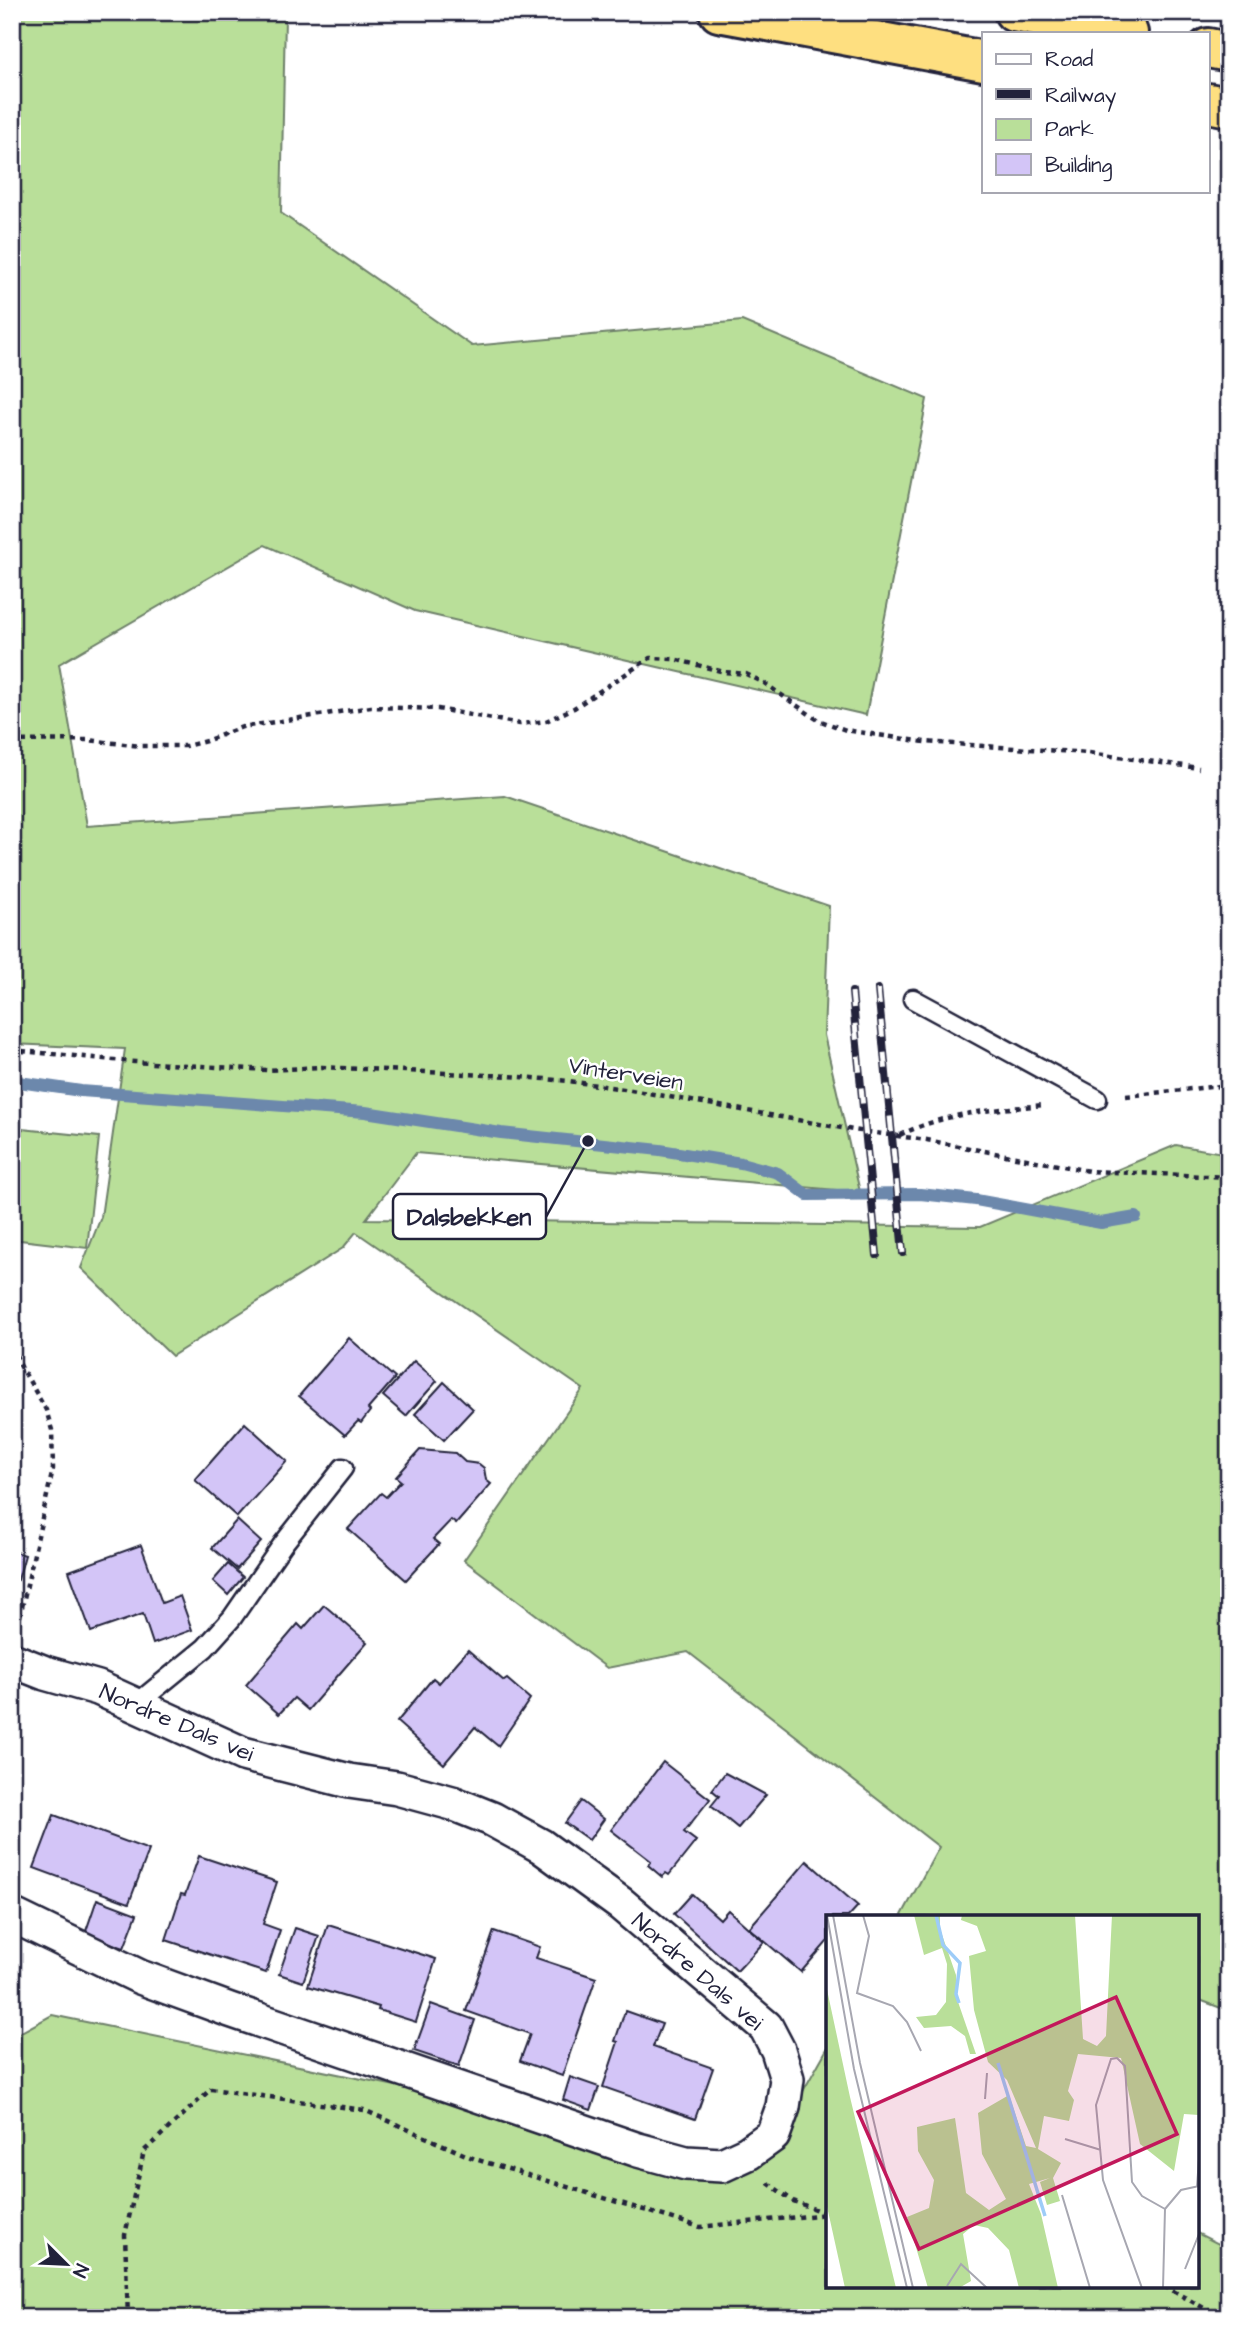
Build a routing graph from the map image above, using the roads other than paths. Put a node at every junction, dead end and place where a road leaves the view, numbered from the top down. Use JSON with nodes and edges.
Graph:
{"nodes":[{"id":1,"x":719,"y":12,"type":"edge"},
{"id":2,"x":1014,"y":12,"type":"edge"},
{"id":3,"x":1124,"y":32,"type":"edge"},
{"id":4,"x":1210,"y":48,"type":"edge"},
{"id":5,"x":1229,"y":52,"type":"edge"},
{"id":6,"x":982,"y":61,"type":"edge"},
{"id":7,"x":1210,"y":103,"type":"edge"},
{"id":8,"x":1229,"y":107,"type":"edge"},
{"id":9,"x":913,"y":999,"type":"dead end"},
{"id":10,"x":1097,"y":1099,"type":"dead end"},
{"id":11,"x":343,"y":1468,"type":"dead end"},
{"id":12,"x":12,"y":1660,"type":"edge"},
{"id":13,"x":134,"y":1706,"type":"junction"},
{"id":14,"x":12,"y":1915,"type":"edge"}],
"edges":[{"from":1,"to":6,"type":"highway"},
{"from":2,"to":3,"type":"highway"},
{"from":4,"to":5,"type":"highway"},
{"from":7,"to":8,"type":"highway"},
{"from":9,"to":10,"type":"lane"},
{"from":11,"to":13,"type":"lane"},
{"from":12,"to":13,"type":"street","name":"Nordre Dals vei"},
{"from":13,"to":14,"type":"street","name":"Nordre Dals vei"}]}
